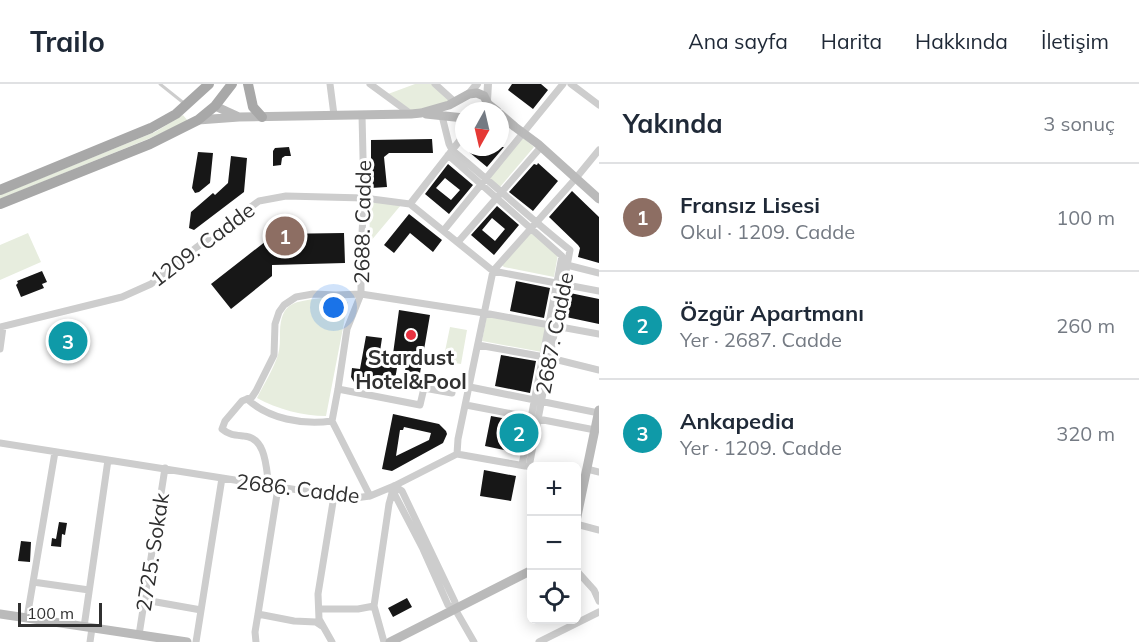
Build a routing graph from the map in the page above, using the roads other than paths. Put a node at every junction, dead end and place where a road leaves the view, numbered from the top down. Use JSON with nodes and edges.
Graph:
{"nodes":[{"id":1,"x":159,"y":84,"type":"edge"},
{"id":2,"x":209,"y":84,"type":"edge"},
{"id":3,"x":232,"y":84,"type":"edge"},
{"id":4,"x":248,"y":84,"type":"edge"},
{"id":5,"x":330,"y":84,"type":"edge"},
{"id":6,"x":370,"y":84,"type":"edge"},
{"id":7,"x":435,"y":84,"type":"edge"},
{"id":8,"x":477,"y":84,"type":"edge"},
{"id":9,"x":488,"y":84,"type":"edge"},
{"id":10,"x":563,"y":84,"type":"edge"},
{"id":11,"x":571,"y":84,"type":"edge"},
{"id":12,"x":196,"y":96,"type":"junction"},
{"id":13,"x":467,"y":96,"type":"junction"},
{"id":14,"x":455,"y":102,"type":"junction"},
{"id":15,"x":463,"y":102,"type":"edge"},
{"id":16,"x":486,"y":102,"type":"edge"},
{"id":17,"x":488,"y":102,"type":"edge"},
{"id":18,"x":186,"y":105,"type":"junction"},
{"id":19,"x":599,"y":105,"type":"edge"},
{"id":20,"x":215,"y":106,"type":"junction"},
{"id":21,"x":362,"y":114,"type":"junction"},
{"id":22,"x":416,"y":114,"type":"junction"},
{"id":23,"x":334,"y":115,"type":"junction"},
{"id":24,"x":455,"y":115,"type":"edge"},
{"id":25,"x":442,"y":116,"type":"junction"},
{"id":26,"x":239,"y":117,"type":"junction"},
{"id":27,"x":262,"y":117,"type":"junction"},
{"id":28,"x":198,"y":120,"type":"junction"},
{"id":29,"x":509,"y":121,"type":"edge"},
{"id":30,"x":509,"y":127,"type":"edge"},
{"id":31,"x":519,"y":130,"type":"junction"},
{"id":32,"x":455,"y":144,"type":"edge"},
{"id":33,"x":541,"y":147,"type":"junction"},
{"id":34,"x":449,"y":150,"type":"junction"},
{"id":35,"x":599,"y":150,"type":"edge"},
{"id":36,"x":576,"y":178,"type":"junction"},
{"id":37,"x":483,"y":181,"type":"junction"},
{"id":38,"x":0,"y":190,"type":"edge"},
{"id":39,"x":499,"y":194,"type":"junction"},
{"id":40,"x":364,"y":198,"type":"junction"},
{"id":41,"x":599,"y":199,"type":"edge"},
{"id":42,"x":0,"y":204,"type":"edge"},
{"id":43,"x":410,"y":204,"type":"junction"},
{"id":44,"x":533,"y":226,"type":"junction"},
{"id":45,"x":444,"y":230,"type":"junction"},
{"id":46,"x":458,"y":242,"type":"junction"},
{"id":47,"x":567,"y":266,"type":"junction"},
{"id":48,"x":493,"y":271,"type":"junction"},
{"id":49,"x":599,"y":273,"type":"edge"},
{"id":50,"x":561,"y":284,"type":"junction"},
{"id":51,"x":599,"y":291,"type":"edge"},
{"id":52,"x":361,"y":294,"type":"junction"},
{"id":53,"x":484,"y":313,"type":"junction"},
{"id":54,"x":552,"y":325,"type":"junction"},
{"id":55,"x":2,"y":327,"type":"edge"},
{"id":56,"x":599,"y":334,"type":"edge"},
{"id":57,"x":478,"y":345,"type":"junction"},
{"id":58,"x":0,"y":349,"type":"edge"},
{"id":59,"x":546,"y":358,"type":"junction"},
{"id":60,"x":599,"y":370,"type":"edge"},
{"id":61,"x":470,"y":387,"type":"junction"},
{"id":62,"x":338,"y":389,"type":"junction"},
{"id":63,"x":452,"y":393,"type":"dead end"},
{"id":64,"x":247,"y":399,"type":"junction"},
{"id":65,"x":538,"y":401,"type":"junction"},
{"id":66,"x":466,"y":405,"type":"junction"},
{"id":67,"x":599,"y":412,"type":"edge"},
{"id":68,"x":535,"y":418,"type":"junction"},
{"id":69,"x":332,"y":422,"type":"junction"},
{"id":70,"x":595,"y":430,"type":"junction"},
{"id":71,"x":0,"y":443,"type":"edge"},
{"id":72,"x":55,"y":452,"type":"junction"},
{"id":73,"x":457,"y":454,"type":"junction"},
{"id":74,"x":108,"y":460,"type":"junction"},
{"id":75,"x":529,"y":462,"type":"edge"},
{"id":76,"x":527,"y":467,"type":"edge"},
{"id":77,"x":165,"y":468,"type":"junction"},
{"id":78,"x":599,"y":472,"type":"edge"},
{"id":79,"x":583,"y":474,"type":"edge"},
{"id":80,"x":222,"y":478,"type":"junction"},
{"id":81,"x":394,"y":486,"type":"junction"},
{"id":82,"x":269,"y":487,"type":"junction"},
{"id":83,"x":278,"y":488,"type":"junction"},
{"id":84,"x":334,"y":496,"type":"junction"},
{"id":85,"x":370,"y":496,"type":"junction"},
{"id":86,"x":577,"y":516,"type":"edge"},
{"id":87,"x":581,"y":525,"type":"edge"},
{"id":88,"x":599,"y":530,"type":"edge"},
{"id":89,"x":527,"y":572,"type":"edge"},
{"id":90,"x":581,"y":575,"type":"edge"},
{"id":91,"x":33,"y":582,"type":"junction"},
{"id":92,"x":89,"y":590,"type":"junction"},
{"id":93,"x":596,"y":590,"type":"edge"},
{"id":94,"x":145,"y":600,"type":"junction"},
{"id":95,"x":599,"y":601,"type":"edge"},
{"id":96,"x":374,"y":606,"type":"junction"},
{"id":97,"x":319,"y":609,"type":"junction"},
{"id":98,"x":455,"y":609,"type":"junction"},
{"id":99,"x":201,"y":610,"type":"junction"},
{"id":100,"x":599,"y":612,"type":"edge"},
{"id":101,"x":0,"y":614,"type":"edge"},
{"id":102,"x":258,"y":614,"type":"junction"},
{"id":103,"x":27,"y":618,"type":"junction"},
{"id":104,"x":322,"y":626,"type":"junction"},
{"id":105,"x":88,"y":627,"type":"junction"},
{"id":106,"x":139,"y":635,"type":"junction"},
{"id":107,"x":90,"y":642,"type":"edge"},
{"id":108,"x":187,"y":642,"type":"edge"},
{"id":109,"x":196,"y":642,"type":"edge"},
{"id":110,"x":256,"y":642,"type":"edge"},
{"id":111,"x":332,"y":642,"type":"edge"},
{"id":112,"x":384,"y":642,"type":"edge"},
{"id":113,"x":390,"y":642,"type":"edge"},
{"id":114,"x":474,"y":642,"type":"edge"},
{"id":115,"x":539,"y":642,"type":"edge"}],
"edges":[{"from":1,"to":18,"type":"lane"},
{"from":2,"to":12,"type":"main road"},
{"from":3,"to":20,"type":"main road"},
{"from":4,"to":27,"type":"main road"},
{"from":5,"to":23,"type":"street"},
{"from":6,"to":22,"type":"street"},
{"from":7,"to":14,"type":"street"},
{"from":8,"to":13,"type":"street"},
{"from":9,"to":17,"type":"street"},
{"from":10,"to":31,"type":"street"},
{"from":11,"to":19,"type":"street"},
{"from":12,"to":18,"type":"main road"},
{"from":12,"to":20,"type":"main road"},
{"from":13,"to":14,"type":"main road"},
{"from":13,"to":15,"type":"main road"},
{"from":13,"to":16,"type":"main road"},
{"from":14,"to":22,"type":"main road"},
{"from":18,"to":28,"type":"main road"},
{"from":18,"to":38,"type":"main road"},
{"from":20,"to":26,"type":"main road"},
{"from":20,"to":28,"type":"main road"},
{"from":21,"to":22,"type":"main road"},
{"from":21,"to":23,"type":"main road"},
{"from":21,"to":40,"type":"street","name":"2688. Cadde"},
{"from":22,"to":25,"type":"main road"},
{"from":23,"to":27,"type":"main road"},
{"from":24,"to":25,"type":"main road"},
{"from":25,"to":34,"type":"street"},
{"from":26,"to":27,"type":"main road"},
{"from":26,"to":28,"type":"main road"},
{"from":28,"to":42,"type":"main road"},
{"from":29,"to":31,"type":"main road"},
{"from":30,"to":31,"type":"main road"},
{"from":31,"to":33,"type":"main road"},
{"from":31,"to":37,"type":"street"},
{"from":32,"to":34,"type":"street"},
{"from":33,"to":36,"type":"main road"},
{"from":33,"to":39,"type":"street"},
{"from":34,"to":37,"type":"street","name":"2687. Cadde"},
{"from":34,"to":43,"type":"street"},
{"from":35,"to":36,"type":"street"},
{"from":36,"to":41,"type":"main road"},
{"from":36,"to":44,"type":"street"},
{"from":37,"to":39,"type":"street","name":"2687. Cadde"},
{"from":37,"to":45,"type":"street"},
{"from":39,"to":44,"type":"street","name":"2687. Cadde"},
{"from":39,"to":46,"type":"street"},
{"from":40,"to":43,"type":"street","name":"1209. Cadde"},
{"from":40,"to":52,"type":"street","name":"2688. Cadde"},
{"from":40,"to":55,"type":"street","name":"1209. Cadde"},
{"from":43,"to":45,"type":"street","name":"1209. Cadde"},
{"from":44,"to":47,"type":"street","name":"2687. Cadde"},
{"from":44,"to":48,"type":"street"},
{"from":44,"to":50,"type":"street","name":"2687. Cadde"},
{"from":45,"to":46,"type":"street","name":"1209. Cadde"},
{"from":46,"to":48,"type":"street","name":"1209. Cadde"},
{"from":47,"to":49,"type":"street"},
{"from":47,"to":50,"type":"street","name":"2687. Cadde"},
{"from":48,"to":50,"type":"street"},
{"from":48,"to":53,"type":"street"},
{"from":50,"to":51,"type":"street"},
{"from":50,"to":54,"type":"street","name":"2687. Cadde"},
{"from":52,"to":53,"type":"street"},
{"from":52,"to":62,"type":"street","name":"2688. Cadde"},
{"from":52,"to":64,"type":"street"},
{"from":53,"to":54,"type":"street"},
{"from":53,"to":57,"type":"street"},
{"from":54,"to":56,"type":"street"},
{"from":54,"to":59,"type":"street","name":"2687. Cadde"},
{"from":55,"to":58,"type":"street"},
{"from":57,"to":59,"type":"street"},
{"from":57,"to":61,"type":"street"},
{"from":59,"to":60,"type":"street"},
{"from":59,"to":65,"type":"street","name":"2687. Cadde"},
{"from":61,"to":65,"type":"street"},
{"from":61,"to":66,"type":"street"},
{"from":62,"to":63,"type":"street"},
{"from":62,"to":69,"type":"street","name":"2688. Cadde"},
{"from":64,"to":69,"type":"street"},
{"from":64,"to":82,"type":"street"},
{"from":65,"to":67,"type":"street"},
{"from":65,"to":68,"type":"street","name":"2687. Cadde"},
{"from":66,"to":68,"type":"street"},
{"from":66,"to":73,"type":"street"},
{"from":67,"to":70,"type":"main road"},
{"from":68,"to":70,"type":"street"},
{"from":68,"to":75,"type":"street","name":"2687. Cadde"},
{"from":69,"to":85,"type":"street"},
{"from":70,"to":79,"type":"main road"},
{"from":71,"to":72,"type":"street","name":"2686. Cadde"},
{"from":72,"to":74,"type":"street","name":"2686. Cadde"},
{"from":72,"to":91,"type":"street"},
{"from":73,"to":76,"type":"street"},
{"from":73,"to":81,"type":"street","name":"2686. Cadde"},
{"from":74,"to":77,"type":"street","name":"2686. Cadde"},
{"from":74,"to":92,"type":"street"},
{"from":77,"to":80,"type":"street","name":"2686. Cadde"},
{"from":77,"to":94,"type":"street","name":"2725. Sokak"},
{"from":78,"to":79,"type":"street"},
{"from":79,"to":86,"type":"main road"},
{"from":80,"to":82,"type":"street","name":"2686. Cadde"},
{"from":80,"to":99,"type":"street"},
{"from":81,"to":85,"type":"street","name":"2686. Cadde"},
{"from":81,"to":96,"type":"street"},
{"from":81,"to":98,"type":"street"},
{"from":82,"to":83,"type":"street","name":"2686. Cadde"},
{"from":83,"to":84,"type":"street","name":"2686. Cadde"},
{"from":83,"to":102,"type":"street"},
{"from":84,"to":85,"type":"street","name":"2686. Cadde"},
{"from":84,"to":97,"type":"street"},
{"from":87,"to":88,"type":"street"},
{"from":89,"to":98,"type":"main road"},
{"from":90,"to":93,"type":"street"},
{"from":91,"to":92,"type":"street"},
{"from":91,"to":103,"type":"street"},
{"from":92,"to":105,"type":"street"},
{"from":93,"to":95,"type":"street"},
{"from":94,"to":99,"type":"street"},
{"from":94,"to":106,"type":"street","name":"2725. Sokak"},
{"from":96,"to":97,"type":"street"},
{"from":96,"to":112,"type":"street"},
{"from":97,"to":104,"type":"street"},
{"from":98,"to":113,"type":"main road"},
{"from":98,"to":114,"type":"street"},
{"from":99,"to":109,"type":"street"},
{"from":100,"to":115,"type":"street"},
{"from":101,"to":103,"type":"main road"},
{"from":102,"to":104,"type":"street"},
{"from":102,"to":110,"type":"street"},
{"from":103,"to":105,"type":"main road"},
{"from":104,"to":111,"type":"street"},
{"from":105,"to":106,"type":"main road"},
{"from":105,"to":107,"type":"street"},
{"from":106,"to":108,"type":"main road"}]}
